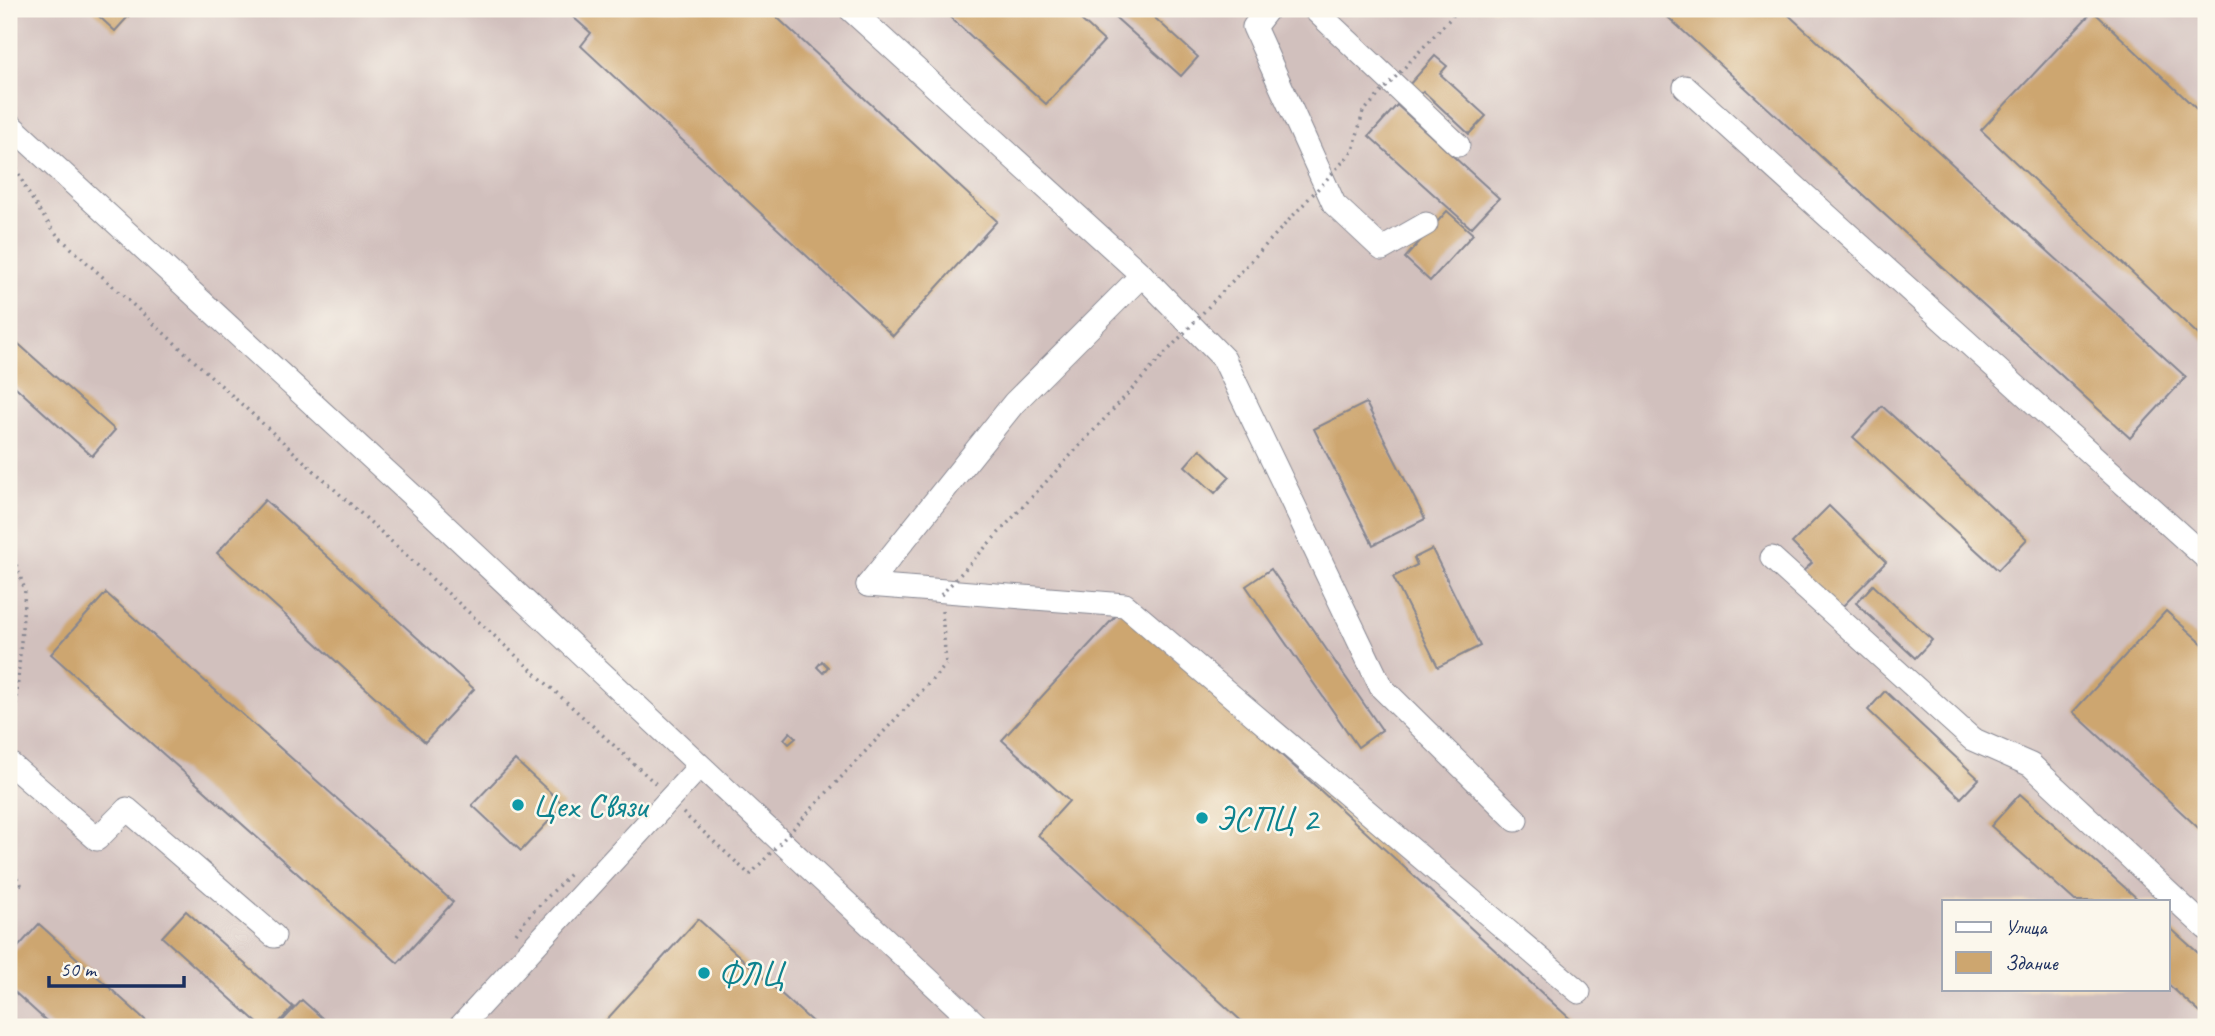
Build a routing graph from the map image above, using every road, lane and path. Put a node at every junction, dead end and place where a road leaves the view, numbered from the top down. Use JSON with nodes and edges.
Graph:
{"nodes":[{"id":1,"x":850,"y":9,"type":"edge"},
{"id":2,"x":1268,"y":9,"type":"edge"},
{"id":3,"x":1314,"y":9,"type":"edge"},
{"id":4,"x":1459,"y":9,"type":"edge"},
{"id":5,"x":1685,"y":87,"type":"dead end"},
{"id":6,"x":9,"y":124,"type":"edge"},
{"id":7,"x":1458,"y":145,"type":"dead end"},
{"id":8,"x":11,"y":148,"type":"dead end"},
{"id":9,"x":1426,"y":224,"type":"dead end"},
{"id":10,"x":1142,"y":275,"type":"junction"},
{"id":11,"x":9,"y":545,"type":"edge"},
{"id":12,"x":1772,"y":558,"type":"dead end"},
{"id":13,"x":2206,"y":558,"type":"edge"},
{"id":14,"x":10,"y":764,"type":"edge"},
{"id":15,"x":700,"y":766,"type":"junction"},
{"id":16,"x":669,"y":800,"type":"junction"},
{"id":17,"x":9,"y":809,"type":"edge"},
{"id":18,"x":1516,"y":820,"type":"dead end"},
{"id":19,"x":9,"y":866,"type":"edge"},
{"id":20,"x":9,"y":900,"type":"edge"},
{"id":21,"x":2206,"y":928,"type":"edge"},
{"id":22,"x":274,"y":936,"type":"dead end"},
{"id":23,"x":1579,"y":992,"type":"dead end"},
{"id":24,"x":460,"y":1027,"type":"edge"},
{"id":25,"x":979,"y":1027,"type":"edge"}],
"edges":[{"from":1,"to":10,"type":"street"},
{"from":2,"to":9,"type":"street"},
{"from":3,"to":7,"type":"street"},
{"from":4,"to":16,"type":"path","bridge":true},
{"from":5,"to":13,"type":"street"},
{"from":6,"to":15,"type":"street"},
{"from":8,"to":16,"type":"path"},
{"from":10,"to":18,"type":"street"},
{"from":10,"to":23,"type":"street"},
{"from":11,"to":14,"type":"path"},
{"from":12,"to":21,"type":"street"},
{"from":14,"to":17,"type":"path"},
{"from":14,"to":22,"type":"street"},
{"from":15,"to":16,"type":"street"},
{"from":15,"to":25,"type":"street"},
{"from":16,"to":24,"type":"street"},
{"from":19,"to":20,"type":"path"}]}
